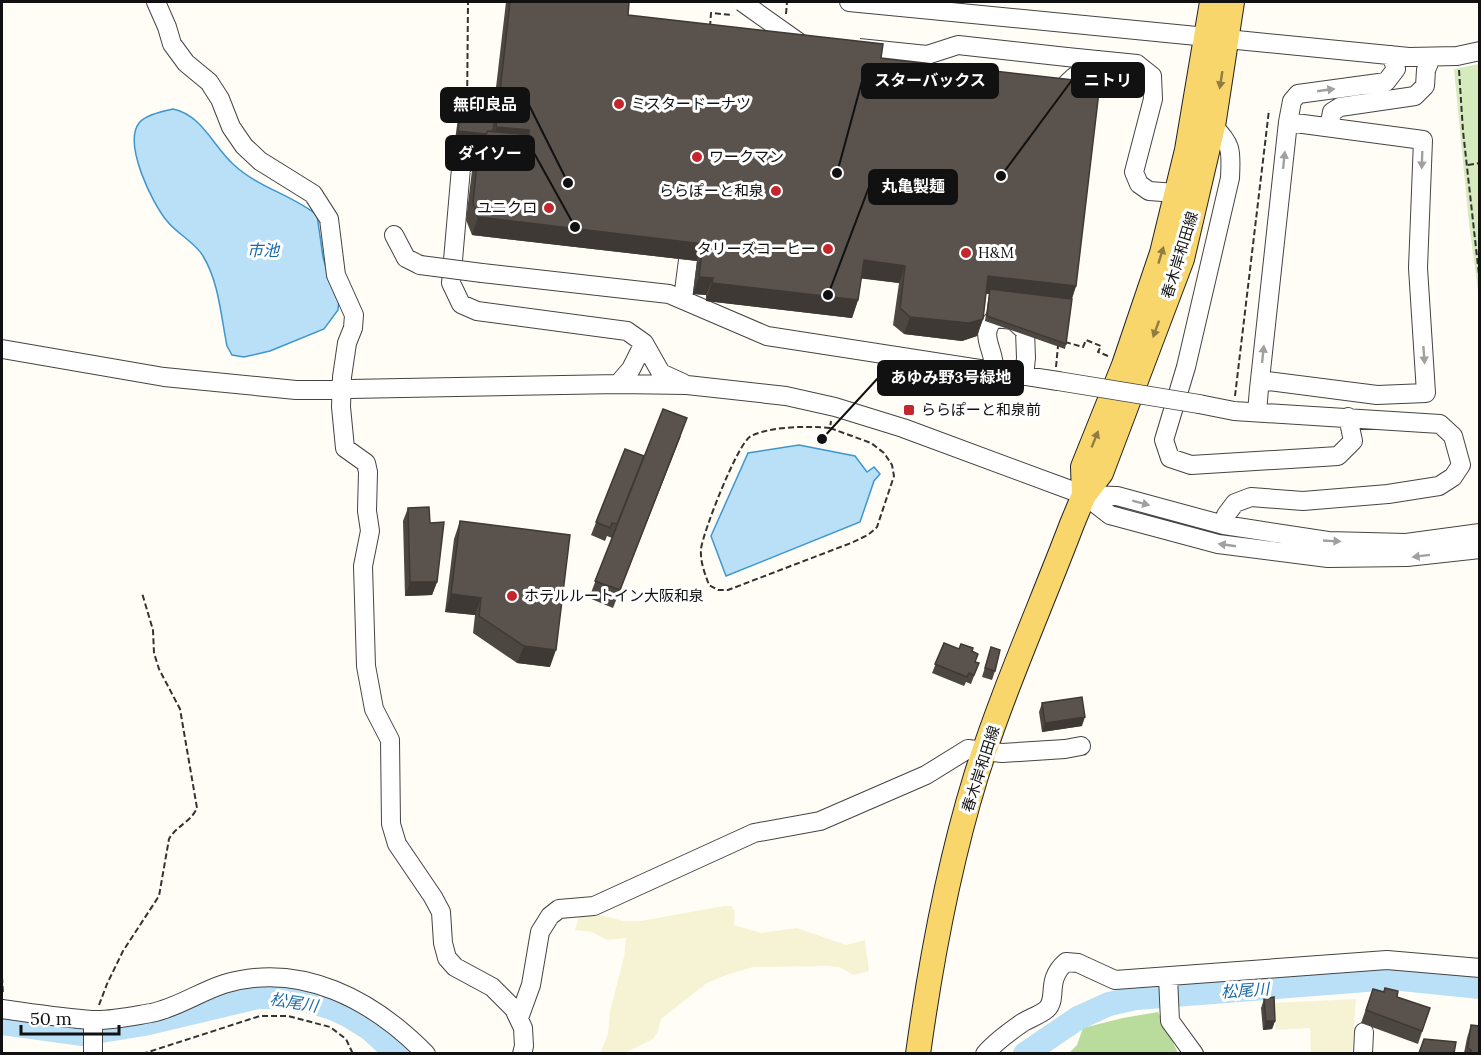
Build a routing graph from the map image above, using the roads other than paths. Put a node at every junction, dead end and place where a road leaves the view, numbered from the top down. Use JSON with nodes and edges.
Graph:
{"nodes":[{"id":1,"x":156,"y":2,"type":"edge"},
{"id":2,"x":742,"y":2,"type":"edge"},
{"id":3,"x":849,"y":2,"type":"edge"},
{"id":4,"x":1212,"y":2,"type":"edge"},
{"id":5,"x":1232,"y":2,"type":"edge"},
{"id":6,"x":762,"y":37,"type":"edge"},
{"id":7,"x":1217,"y":38,"type":"junction"},
{"id":8,"x":958,"y":45,"type":"junction"},
{"id":9,"x":843,"y":46,"type":"edge"},
{"id":10,"x":1479,"y":51,"type":"edge"},
{"id":11,"x":1391,"y":55,"type":"junction"},
{"id":12,"x":1431,"y":58,"type":"junction"},
{"id":13,"x":1099,"y":60,"type":"junction"},
{"id":14,"x":921,"y":74,"type":"edge"},
{"id":15,"x":1057,"y":97,"type":"edge"},
{"id":16,"x":1288,"y":122,"type":"junction"},
{"id":17,"x":1213,"y":126,"type":"junction"},
{"id":18,"x":1329,"y":128,"type":"junction"},
{"id":19,"x":476,"y":156,"type":"edge"},
{"id":20,"x":1176,"y":193,"type":"junction"},
{"id":21,"x":394,"y":235,"type":"dead end"},
{"id":22,"x":688,"y":260,"type":"dead end"},
{"id":23,"x":683,"y":299,"type":"junction"},
{"id":24,"x":983,"y":303,"type":"edge"},
{"id":25,"x":644,"y":343,"type":"junction"},
{"id":26,"x":2,"y":349,"type":"edge"},
{"id":27,"x":975,"y":368,"type":"junction"},
{"id":28,"x":994,"y":372,"type":"junction"},
{"id":29,"x":1024,"y":376,"type":"junction"},
{"id":30,"x":1260,"y":380,"type":"junction"},
{"id":31,"x":618,"y":384,"type":"junction"},
{"id":32,"x":1295,"y":384,"type":"junction"},
{"id":33,"x":687,"y":385,"type":"junction"},
{"id":34,"x":341,"y":390,"type":"junction"},
{"id":35,"x":1257,"y":412,"type":"junction"},
{"id":36,"x":1292,"y":416,"type":"junction"},
{"id":37,"x":1348,"y":417,"type":"junction"},
{"id":38,"x":1084,"y":495,"type":"junction"},
{"id":39,"x":1224,"y":525,"type":"junction"},
{"id":40,"x":1479,"y":533,"type":"edge"},
{"id":41,"x":1479,"y":549,"type":"edge"},
{"id":42,"x":1080,"y":746,"type":"dead end"},
{"id":43,"x":985,"y":750,"type":"junction"},
{"id":44,"x":1479,"y":968,"type":"edge"},
{"id":45,"x":1168,"y":979,"type":"junction"},
{"id":46,"x":2,"y":1009,"type":"edge"},
{"id":47,"x":519,"y":1018,"type":"junction"},
{"id":48,"x":94,"y":1021,"type":"junction"},
{"id":49,"x":1365,"y":1032,"type":"dead end"},
{"id":50,"x":93,"y":1053,"type":"edge"},
{"id":51,"x":426,"y":1053,"type":"edge"},
{"id":52,"x":522,"y":1053,"type":"edge"},
{"id":53,"x":918,"y":1053,"type":"edge"},
{"id":54,"x":985,"y":1053,"type":"edge"},
{"id":55,"x":1194,"y":1053,"type":"edge"},
{"id":56,"x":1363,"y":1053,"type":"edge"}],
"edges":[{"from":1,"to":34,"type":"street"},
{"from":2,"to":6,"type":"street","bridge":true},
{"from":3,"to":7,"type":"street"},
{"from":4,"to":7,"type":"main road","name":"春木岸和田線"},
{"from":5,"to":7,"type":"main road","name":"春木岸和田線"},
{"from":7,"to":11,"type":"street"},
{"from":7,"to":17,"type":"main road","name":"春木岸和田線","one_way":true},
{"from":7,"to":20,"type":"main road","name":"春木岸和田線"},
{"from":8,"to":9,"type":"street","bridge":true},
{"from":8,"to":13,"type":"street","bridge":true},
{"from":8,"to":14,"type":"street"},
{"from":10,"to":12,"type":"street"},
{"from":11,"to":12,"type":"street"},
{"from":16,"to":11,"type":"street","one_way":true},
{"from":12,"to":18,"type":"street"},
{"from":13,"to":15,"type":"street"},
{"from":13,"to":20,"type":"street"},
{"from":16,"to":18,"type":"street"},
{"from":30,"to":16,"type":"street","one_way":true},
{"from":17,"to":37,"type":"street"},
{"from":17,"to":38,"type":"main road","name":"春木岸和田線","one_way":true},
{"from":18,"to":32,"type":"street","one_way":true},
{"from":19,"to":25,"type":"street"},
{"from":38,"to":20,"type":"main road","name":"春木岸和田線","one_way":true},
{"from":21,"to":23,"type":"street","bridge":true},
{"from":22,"to":23,"type":"street"},
{"from":23,"to":27,"type":"street"},
{"from":24,"to":27,"type":"street"},
{"from":25,"to":31,"type":"street"},
{"from":25,"to":33,"type":"street"},
{"from":26,"to":34,"type":"street"},
{"from":27,"to":28,"type":"street"},
{"from":28,"to":29,"type":"street"},
{"from":28,"to":29,"type":"street"},
{"from":29,"to":35,"type":"street","bridge":true},
{"from":30,"to":32,"type":"street"},
{"from":30,"to":35,"type":"street"},
{"from":31,"to":33,"type":"street"},
{"from":31,"to":34,"type":"street"},
{"from":32,"to":36,"type":"street"},
{"from":33,"to":38,"type":"street"},
{"from":34,"to":47,"type":"street"},
{"from":35,"to":36,"type":"street"},
{"from":36,"to":37,"type":"street"},
{"from":37,"to":39,"type":"street"},
{"from":38,"to":39,"type":"street","one_way":true},
{"from":41,"to":38,"type":"street","one_way":true},
{"from":38,"to":43,"type":"main road","name":"春木岸和田線"},
{"from":39,"to":40,"type":"street","one_way":true},
{"from":42,"to":43,"type":"street"},
{"from":43,"to":47,"type":"street"},
{"from":43,"to":53,"type":"main road","name":"春木岸和田線"},
{"from":44,"to":45,"type":"street"},
{"from":45,"to":54,"type":"street"},
{"from":45,"to":55,"type":"street"},
{"from":46,"to":48,"type":"street"},
{"from":47,"to":52,"type":"street"},
{"from":48,"to":50,"type":"street"},
{"from":48,"to":51,"type":"street"},
{"from":49,"to":56,"type":"street"}]}
